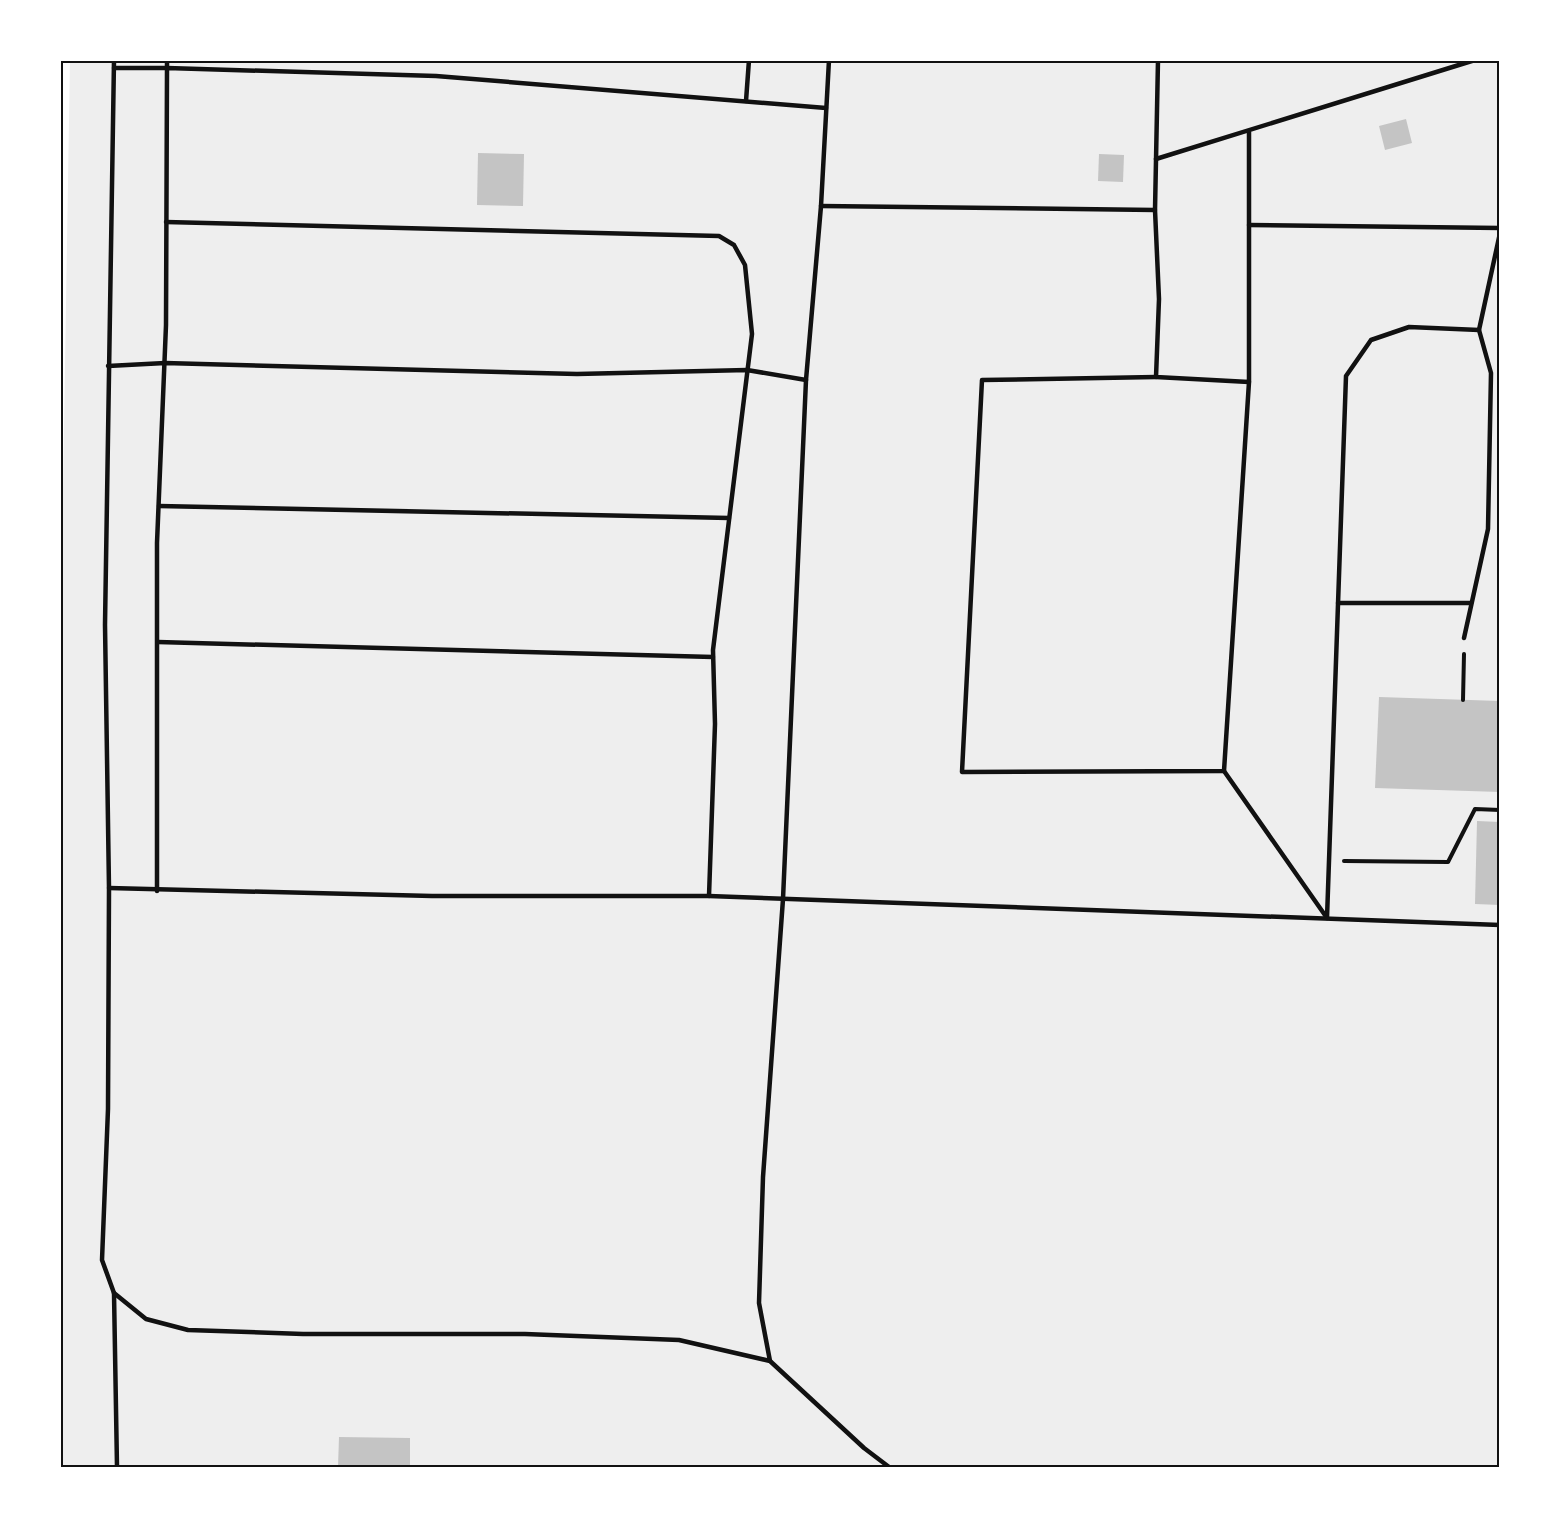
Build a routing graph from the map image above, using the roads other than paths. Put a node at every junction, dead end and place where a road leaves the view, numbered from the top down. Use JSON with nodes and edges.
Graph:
{"nodes":[{"id":1,"x":114,"y":60,"type":"edge"},
{"id":2,"x":167,"y":60,"type":"edge"},
{"id":3,"x":749,"y":60,"type":"edge"},
{"id":4,"x":829,"y":60,"type":"edge"},
{"id":5,"x":1158,"y":60,"type":"edge"},
{"id":6,"x":1475,"y":60,"type":"edge"},
{"id":7,"x":114,"y":68,"type":"junction"},
{"id":8,"x":167,"y":68,"type":"junction"},
{"id":9,"x":746,"y":100,"type":"junction"},
{"id":10,"x":826,"y":108,"type":"junction"},
{"id":11,"x":1249,"y":132,"type":"junction"},
{"id":12,"x":1156,"y":159,"type":"junction"},
{"id":13,"x":821,"y":206,"type":"junction"},
{"id":14,"x":1155,"y":210,"type":"junction"},
{"id":15,"x":166,"y":222,"type":"junction"},
{"id":16,"x":1249,"y":225,"type":"junction"},
{"id":17,"x":1500,"y":228,"type":"edge"},
{"id":18,"x":1500,"y":233,"type":"edge"},
{"id":19,"x":1479,"y":330,"type":"junction"},
{"id":20,"x":165,"y":363,"type":"junction"},
{"id":21,"x":108,"y":366,"type":"junction"},
{"id":22,"x":747,"y":370,"type":"junction"},
{"id":23,"x":1156,"y":377,"type":"junction"},
{"id":24,"x":806,"y":380,"type":"junction"},
{"id":25,"x":1249,"y":382,"type":"junction"},
{"id":26,"x":159,"y":506,"type":"junction"},
{"id":27,"x":729,"y":518,"type":"junction"},
{"id":28,"x":1338,"y":603,"type":"junction"},
{"id":29,"x":1470,"y":603,"type":"junction"},
{"id":30,"x":1464,"y":638,"type":"road end"},
{"id":31,"x":158,"y":642,"type":"junction"},
{"id":32,"x":713,"y":657,"type":"junction"},
{"id":33,"x":1224,"y":771,"type":"junction"},
{"id":34,"x":109,"y":888,"type":"junction"},
{"id":35,"x":157,"y":891,"type":"junction"},
{"id":36,"x":710,"y":896,"type":"junction"},
{"id":37,"x":783,"y":899,"type":"junction"},
{"id":38,"x":1327,"y":918,"type":"junction"},
{"id":39,"x":1500,"y":925,"type":"edge"},
{"id":40,"x":114,"y":1293,"type":"junction"},
{"id":41,"x":770,"y":1361,"type":"junction"},
{"id":42,"x":117,"y":1467,"type":"edge"},
{"id":43,"x":889,"y":1467,"type":"edge"}],
"edges":[{"from":1,"to":7,"type":"lane"},
{"from":2,"to":8,"type":"lane"},
{"from":3,"to":9,"type":"lane"},
{"from":4,"to":10,"type":"lane"},
{"from":5,"to":12,"type":"lane"},
{"from":6,"to":11,"type":"lane"},
{"from":7,"to":8,"type":"lane"},
{"from":7,"to":21,"type":"lane"},
{"from":8,"to":9,"type":"lane"},
{"from":8,"to":15,"type":"lane"},
{"from":9,"to":10,"type":"lane"},
{"from":10,"to":13,"type":"lane"},
{"from":11,"to":12,"type":"lane"},
{"from":11,"to":16,"type":"lane"},
{"from":12,"to":14,"type":"lane"},
{"from":13,"to":14,"type":"lane"},
{"from":13,"to":24,"type":"lane"},
{"from":14,"to":23,"type":"lane"},
{"from":15,"to":20,"type":"lane"},
{"from":15,"to":22,"type":"lane"},
{"from":16,"to":17,"type":"lane"},
{"from":16,"to":25,"type":"lane"},
{"from":18,"to":19,"type":"lane"},
{"from":19,"to":28,"type":"lane"},
{"from":19,"to":29,"type":"lane"},
{"from":20,"to":21,"type":"lane"},
{"from":20,"to":22,"type":"lane"},
{"from":20,"to":26,"type":"lane"},
{"from":21,"to":34,"type":"lane"},
{"from":22,"to":24,"type":"lane"},
{"from":22,"to":27,"type":"lane"},
{"from":23,"to":25,"type":"lane"},
{"from":23,"to":33,"type":"lane"},
{"from":24,"to":37,"type":"lane"},
{"from":25,"to":33,"type":"lane"},
{"from":26,"to":27,"type":"lane"},
{"from":26,"to":31,"type":"lane"},
{"from":27,"to":32,"type":"lane"},
{"from":28,"to":29,"type":"lane"},
{"from":28,"to":38,"type":"lane"},
{"from":29,"to":30,"type":"lane"},
{"from":31,"to":32,"type":"lane"},
{"from":31,"to":35,"type":"lane"},
{"from":32,"to":36,"type":"lane"},
{"from":33,"to":38,"type":"lane"},
{"from":34,"to":35,"type":"lane"},
{"from":34,"to":40,"type":"lane"},
{"from":35,"to":36,"type":"lane"},
{"from":36,"to":37,"type":"lane"},
{"from":37,"to":38,"type":"lane"},
{"from":37,"to":41,"type":"lane"},
{"from":38,"to":39,"type":"lane"},
{"from":40,"to":41,"type":"lane"},
{"from":40,"to":42,"type":"lane"},
{"from":41,"to":43,"type":"lane"}]}
